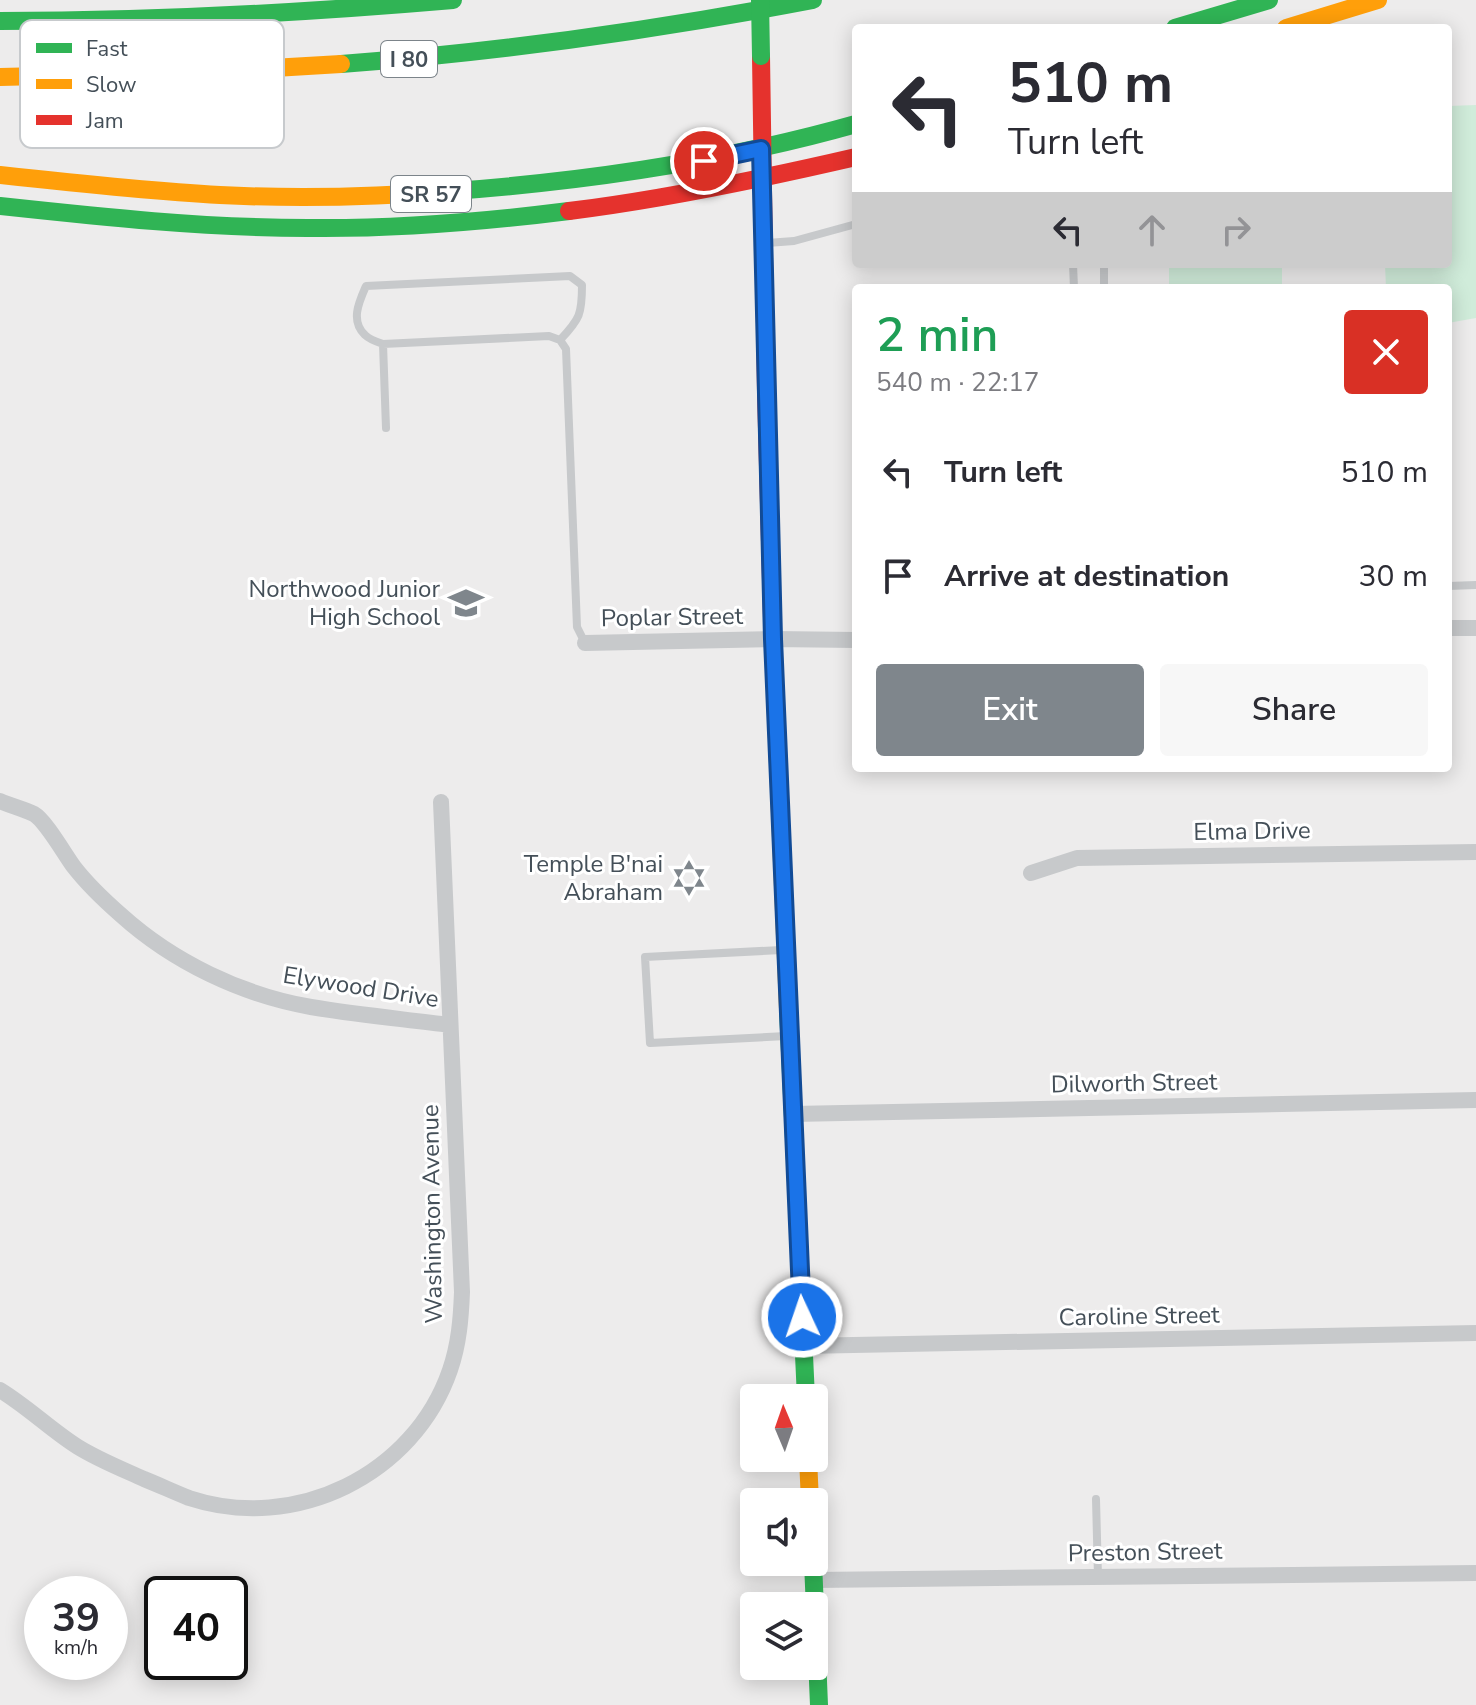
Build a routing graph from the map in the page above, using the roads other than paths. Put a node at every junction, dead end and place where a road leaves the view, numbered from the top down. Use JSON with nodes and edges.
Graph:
{"nodes":[{"id":1,"x":453,"y":0,"type":"edge"},
{"id":2,"x":760,"y":0,"type":"edge"},
{"id":3,"x":813,"y":0,"type":"edge"},
{"id":4,"x":1269,"y":0,"type":"edge"},
{"id":5,"x":1378,"y":0,"type":"edge"},
{"id":6,"x":161,"y":20,"type":"edge"},
{"id":7,"x":1188,"y":24,"type":"edge"},
{"id":8,"x":1299,"y":24,"type":"edge"},
{"id":9,"x":284,"y":69,"type":"edge"},
{"id":10,"x":0,"y":77,"type":"edge"},
{"id":11,"x":20,"y":77,"type":"edge"},
{"id":12,"x":852,"y":125,"type":"edge"},
{"id":13,"x":761,"y":149,"type":"junction"},
{"id":14,"x":852,"y":158,"type":"edge"},
{"id":15,"x":0,"y":175,"type":"edge"},
{"id":16,"x":762,"y":179,"type":"junction"},
{"id":17,"x":0,"y":206,"type":"edge"},
{"id":18,"x":852,"y":225,"type":"edge"},
{"id":19,"x":763,"y":243,"type":"junction"},
{"id":20,"x":560,"y":340,"type":"junction"},
{"id":21,"x":383,"y":344,"type":"junction"},
{"id":22,"x":386,"y":428,"type":"dead end"},
{"id":23,"x":1476,"y":585,"type":"edge"},
{"id":24,"x":1452,"y":586,"type":"edge"},
{"id":25,"x":1452,"y":628,"type":"edge"},
{"id":26,"x":1476,"y":628,"type":"edge"},
{"id":27,"x":773,"y":639,"type":"junction"},
{"id":28,"x":852,"y":640,"type":"edge"},
{"id":29,"x":585,"y":643,"type":"joint"},
{"id":30,"x":0,"y":801,"type":"edge"},
{"id":31,"x":441,"y":802,"type":"dead end"},
{"id":32,"x":1476,"y":852,"type":"edge"},
{"id":33,"x":1031,"y":873,"type":"dead end"},
{"id":34,"x":786,"y":950,"type":"junction"},
{"id":35,"x":450,"y":1025,"type":"junction"},
{"id":36,"x":790,"y":1036,"type":"junction"},
{"id":37,"x":1476,"y":1100,"type":"edge"},
{"id":38,"x":793,"y":1114,"type":"junction"},
{"id":39,"x":1476,"y":1333,"type":"edge"},
{"id":40,"x":803,"y":1346,"type":"junction"},
{"id":41,"x":805,"y":1384,"type":"edge"},
{"id":42,"x":0,"y":1390,"type":"edge"},
{"id":43,"x":1096,"y":1499,"type":"dead end"},
{"id":44,"x":828,"y":1571,"type":"edge"},
{"id":45,"x":1476,"y":1573,"type":"edge"},
{"id":46,"x":813,"y":1576,"type":"edge"},
{"id":47,"x":1098,"y":1577,"type":"junction"},
{"id":48,"x":819,"y":1705,"type":"edge"}],
"edges":[{"from":1,"to":6,"type":"main road","number":"I 80"},
{"from":2,"to":13,"type":"main road","bridge":true},
{"from":3,"to":9,"type":"main road","number":"I 80"},
{"from":4,"to":7,"type":"main road"},
{"from":5,"to":8,"type":"main road"},
{"from":10,"to":11,"type":"main road","number":"I 80"},
{"from":12,"to":13,"type":"main road","number":"SR 57"},
{"from":13,"to":15,"type":"main road","number":"SR 57"},
{"from":13,"to":16,"type":"main road"},
{"from":14,"to":16,"type":"main road","number":"SR 57"},
{"from":16,"to":17,"type":"main road","number":"SR 57"},
{"from":16,"to":19,"type":"main road"},
{"from":18,"to":19,"type":"lane"},
{"from":19,"to":27,"type":"main road"},
{"from":20,"to":21,"type":"lane"},
{"from":20,"to":21,"type":"lane"},
{"from":20,"to":29,"type":"lane"},
{"from":21,"to":22,"type":"lane"},
{"from":23,"to":24,"type":"lane"},
{"from":25,"to":26,"type":"street"},
{"from":27,"to":28,"type":"street","name":"Poplar Street"},
{"from":27,"to":29,"type":"street","name":"Poplar Street"},
{"from":27,"to":34,"type":"main road"},
{"from":30,"to":35,"type":"street","name":"Elywood Drive"},
{"from":31,"to":35,"type":"street","name":"Washington Avenue"},
{"from":32,"to":33,"type":"street","name":"Elma Drive"},
{"from":34,"to":36,"type":"main road"},
{"from":34,"to":36,"type":"lane"},
{"from":35,"to":42,"type":"street","name":"Washington Avenue"},
{"from":36,"to":38,"type":"main road"},
{"from":37,"to":38,"type":"street","name":"Dilworth Street"},
{"from":38,"to":40,"type":"main road"},
{"from":39,"to":40,"type":"street","name":"Caroline Street"},
{"from":40,"to":41,"type":"main road"},
{"from":43,"to":47,"type":"lane"},
{"from":44,"to":47,"type":"street","name":"Preston Street"},
{"from":45,"to":47,"type":"street","name":"Preston Street"},
{"from":46,"to":48,"type":"main road"}]}
